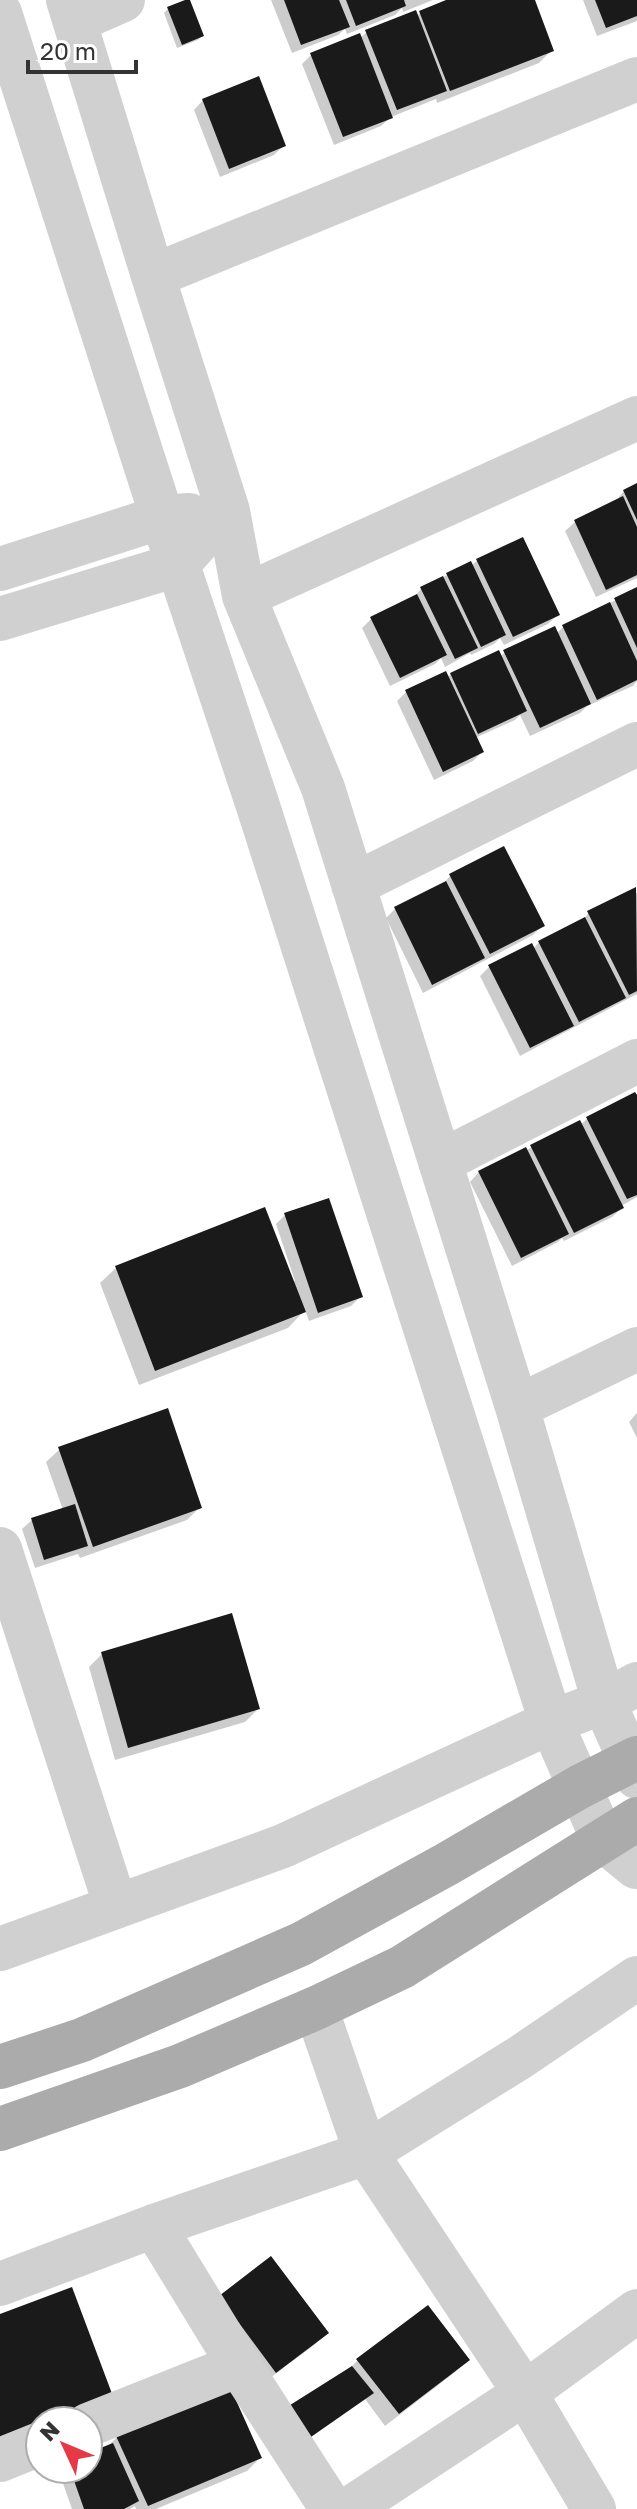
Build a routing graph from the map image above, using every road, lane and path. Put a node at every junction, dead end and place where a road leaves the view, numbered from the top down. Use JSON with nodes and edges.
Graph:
{"nodes":[{"id":1,"x":123,"y":0,"type":"edge"},
{"id":2,"x":72,"y":10,"type":"edge"},
{"id":3,"x":0,"y":13,"type":"edge"},
{"id":4,"x":637,"y":79,"type":"edge"},
{"id":5,"x":153,"y":276,"type":"junction"},
{"id":6,"x":637,"y":418,"type":"edge"},
{"id":7,"x":228,"y":511,"type":"junction"},
{"id":8,"x":162,"y":517,"type":"junction"},
{"id":9,"x":177,"y":565,"type":"junction"},
{"id":10,"x":0,"y":569,"type":"edge"},
{"id":11,"x":244,"y":596,"type":"junction"},
{"id":12,"x":0,"y":619,"type":"edge"},
{"id":13,"x":637,"y":744,"type":"edge"},
{"id":14,"x":353,"y":885,"type":"junction"},
{"id":15,"x":637,"y":1061,"type":"edge"},
{"id":16,"x":440,"y":1162,"type":"junction"},
{"id":17,"x":637,"y":1349,"type":"edge"},
{"id":18,"x":517,"y":1407,"type":"junction"},
{"id":19,"x":0,"y":1549,"type":"edge"},
{"id":20,"x":621,"y":1693,"type":"edge"},
{"id":21,"x":551,"y":1722,"type":"junction"},
{"id":22,"x":635,"y":1765,"type":"edge"},
{"id":23,"x":581,"y":1786,"type":"junction"},
{"id":24,"x":630,"y":1852,"type":"edge"},
{"id":25,"x":116,"y":1907,"type":"junction"},
{"id":26,"x":0,"y":1949,"type":"edge"},
{"id":27,"x":637,"y":1978,"type":"edge"},
{"id":28,"x":316,"y":2008,"type":"junction"},
{"id":29,"x":0,"y":2067,"type":"edge"},
{"id":30,"x":0,"y":2129,"type":"edge"},
{"id":31,"x":366,"y":2153,"type":"junction"},
{"id":32,"x":154,"y":2226,"type":"junction"},
{"id":33,"x":0,"y":2284,"type":"edge"},
{"id":34,"x":637,"y":2311,"type":"edge"},
{"id":35,"x":239,"y":2365,"type":"junction"},
{"id":36,"x":525,"y":2393,"type":"junction"},
{"id":37,"x":104,"y":2419,"type":"edge"},
{"id":38,"x":24,"y":2450,"type":"edge"},
{"id":39,"x":0,"y":2460,"type":"edge"},
{"id":40,"x":332,"y":2509,"type":"edge"},
{"id":41,"x":349,"y":2509,"type":"edge"},
{"id":42,"x":594,"y":2509,"type":"edge"}],
"edges":[{"from":1,"to":2,"type":"street"},
{"from":2,"to":5,"type":"street"},
{"from":3,"to":8,"type":"street"},
{"from":4,"to":5,"type":"street"},
{"from":5,"to":7,"type":"street"},
{"from":6,"to":11,"type":"street"},
{"from":7,"to":8,"type":"street"},
{"from":7,"to":9,"type":"street"},
{"from":7,"to":11,"type":"street"},
{"from":8,"to":9,"type":"street"},
{"from":8,"to":10,"type":"street"},
{"from":9,"to":12,"type":"street"},
{"from":9,"to":21,"type":"street"},
{"from":11,"to":14,"type":"street"},
{"from":13,"to":14,"type":"street"},
{"from":14,"to":16,"type":"street"},
{"from":15,"to":16,"type":"street"},
{"from":16,"to":18,"type":"street"},
{"from":17,"to":18,"type":"street"},
{"from":18,"to":20,"type":"street"},
{"from":19,"to":25,"type":"street"},
{"from":20,"to":21,"type":"street"},
{"from":20,"to":22,"type":"street"},
{"from":21,"to":23,"type":"street"},
{"from":21,"to":25,"type":"street"},
{"from":22,"to":23,"type":"main road"},
{"from":23,"to":24,"type":"street"},
{"from":23,"to":29,"type":"main road"},
{"from":24,"to":28,"type":"main road"},
{"from":25,"to":26,"type":"street"},
{"from":27,"to":31,"type":"street"},
{"from":28,"to":30,"type":"main road"},
{"from":28,"to":31,"type":"street"},
{"from":31,"to":32,"type":"street"},
{"from":31,"to":36,"type":"street"},
{"from":32,"to":33,"type":"street"},
{"from":32,"to":35,"type":"street"},
{"from":34,"to":36,"type":"street"},
{"from":35,"to":37,"type":"street"},
{"from":35,"to":40,"type":"street"},
{"from":36,"to":41,"type":"street"},
{"from":36,"to":42,"type":"street"},
{"from":38,"to":39,"type":"street"}]}
